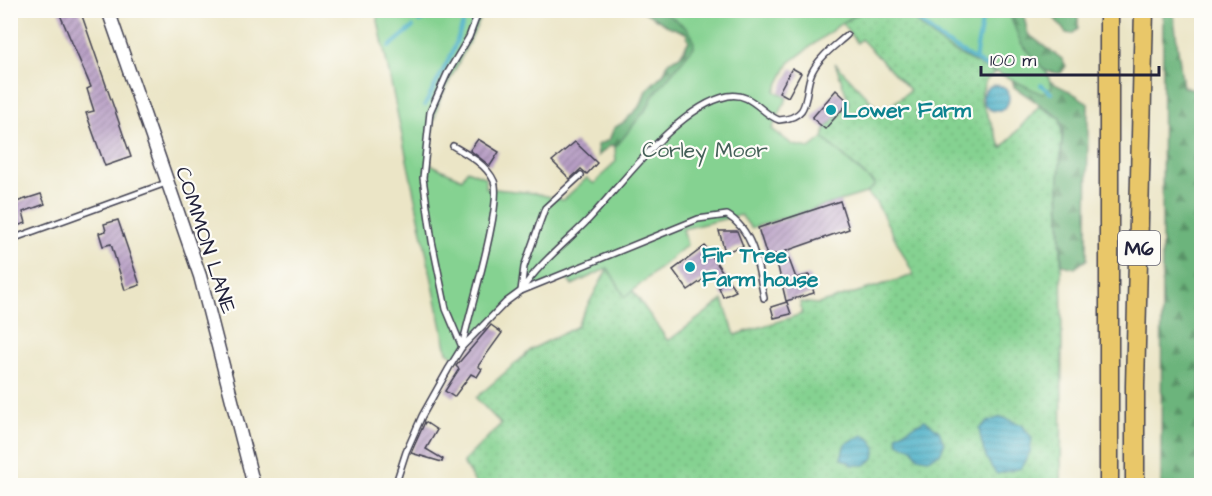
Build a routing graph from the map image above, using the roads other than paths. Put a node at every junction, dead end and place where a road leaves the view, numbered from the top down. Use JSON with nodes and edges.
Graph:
{"nodes":[{"id":1,"x":108,"y":10,"type":"edge"},
{"id":2,"x":479,"y":10,"type":"edge"},
{"id":3,"x":1109,"y":10,"type":"edge"},
{"id":4,"x":1144,"y":10,"type":"edge"},
{"id":5,"x":847,"y":35,"type":"dead end"},
{"id":6,"x":453,"y":146,"type":"dead end"},
{"id":7,"x":580,"y":175,"type":"dead end"},
{"id":8,"x":168,"y":183,"type":"junction"},
{"id":9,"x":12,"y":239,"type":"edge"},
{"id":10,"x":521,"y":291,"type":"junction"},
{"id":11,"x":764,"y":298,"type":"dead end"},
{"id":12,"x":462,"y":347,"type":"junction"},
{"id":13,"x":254,"y":486,"type":"edge"},
{"id":14,"x":395,"y":486,"type":"edge"},
{"id":15,"x":1108,"y":486,"type":"edge"},
{"id":16,"x":1136,"y":486,"type":"edge"}],
"edges":[{"from":1,"to":8,"type":"street","name":"COMMON LANE"},
{"from":2,"to":12,"type":"lane"},
{"from":3,"to":15,"type":"highway","number":"M6"},
{"from":4,"to":16,"type":"highway","number":"M6"},
{"from":5,"to":10,"type":"lane"},
{"from":6,"to":12,"type":"lane"},
{"from":7,"to":10,"type":"lane"},
{"from":8,"to":9,"type":"lane"},
{"from":8,"to":13,"type":"street","name":"COMMON LANE"},
{"from":10,"to":11,"type":"lane"},
{"from":10,"to":12,"type":"lane"},
{"from":12,"to":14,"type":"lane"}]}
